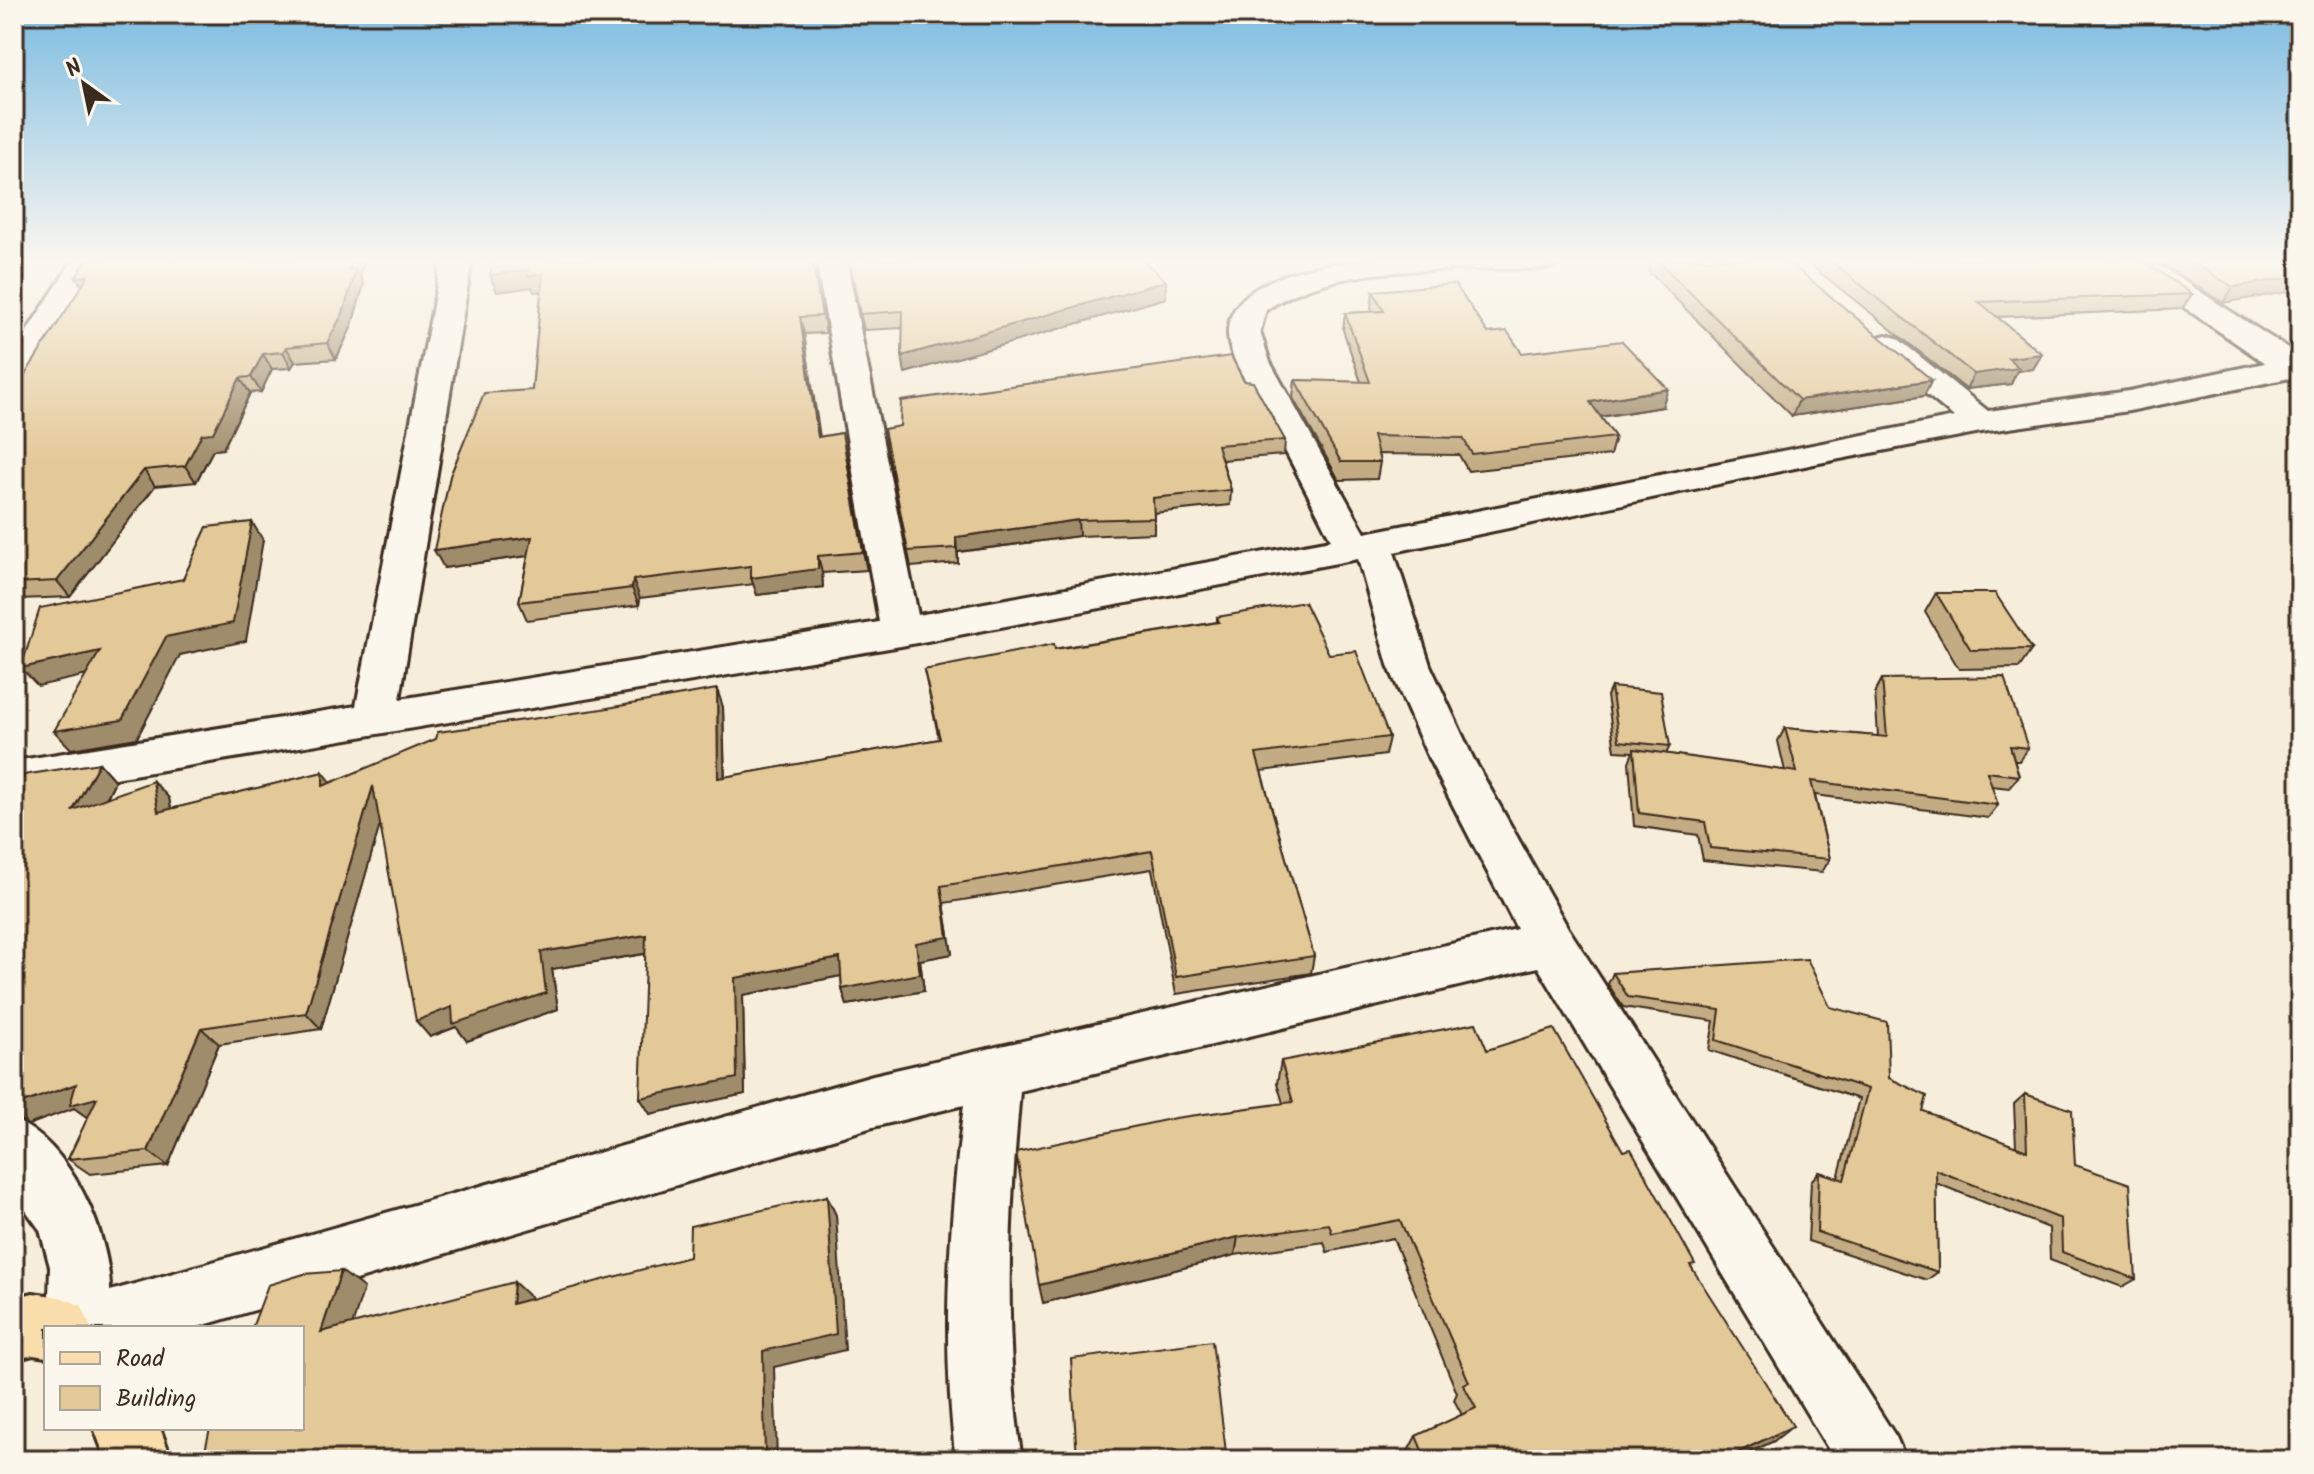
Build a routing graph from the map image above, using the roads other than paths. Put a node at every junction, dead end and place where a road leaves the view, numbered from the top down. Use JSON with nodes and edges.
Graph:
{"nodes":[{"id":1,"x":45,"y":328,"type":"edge"},
{"id":2,"x":445,"y":328,"type":"edge"},
{"id":3,"x":844,"y":328,"type":"edge"},
{"id":4,"x":1244,"y":328,"type":"edge"},
{"id":5,"x":1866,"y":328,"type":"edge"},
{"id":6,"x":2235,"y":328,"type":"edge"},
{"id":7,"x":2296,"y":367,"type":"edge"},
{"id":8,"x":14,"y":376,"type":"edge"},
{"id":9,"x":1981,"y":422,"type":"junction"},
{"id":10,"x":1364,"y":546,"type":"junction"},
{"id":11,"x":901,"y":632,"type":"junction"},
{"id":12,"x":375,"y":721,"type":"junction"},
{"id":13,"x":14,"y":778,"type":"edge"},
{"id":14,"x":1550,"y":943,"type":"junction"},
{"id":15,"x":995,"y":1072,"type":"junction"},
{"id":16,"x":14,"y":1147,"type":"edge"},
{"id":17,"x":46,"y":1326,"type":"edge"},
{"id":18,"x":79,"y":1326,"type":"edge"},
{"id":19,"x":96,"y":1326,"type":"edge"},
{"id":20,"x":14,"y":1329,"type":"edge"},
{"id":21,"x":128,"y":1430,"type":"edge"},
{"id":22,"x":139,"y":1460,"type":"edge"},
{"id":23,"x":989,"y":1460,"type":"edge"},
{"id":24,"x":1873,"y":1460,"type":"edge"}],
"edges":[{"from":1,"to":8,"type":"street"},
{"from":2,"to":12,"type":"street"},
{"from":3,"to":11,"type":"street"},
{"from":4,"to":10,"type":"street"},
{"from":5,"to":9,"type":"street"},
{"from":6,"to":7,"type":"street"},
{"from":7,"to":9,"type":"street"},
{"from":9,"to":10,"type":"street"},
{"from":10,"to":11,"type":"street"},
{"from":10,"to":14,"type":"street"},
{"from":11,"to":12,"type":"street"},
{"from":12,"to":13,"type":"street"},
{"from":14,"to":15,"type":"street"},
{"from":14,"to":24,"type":"street"},
{"from":15,"to":19,"type":"street"},
{"from":15,"to":23,"type":"street"},
{"from":16,"to":18,"type":"street"},
{"from":17,"to":20,"type":"main road"},
{"from":21,"to":22,"type":"main road"}]}
